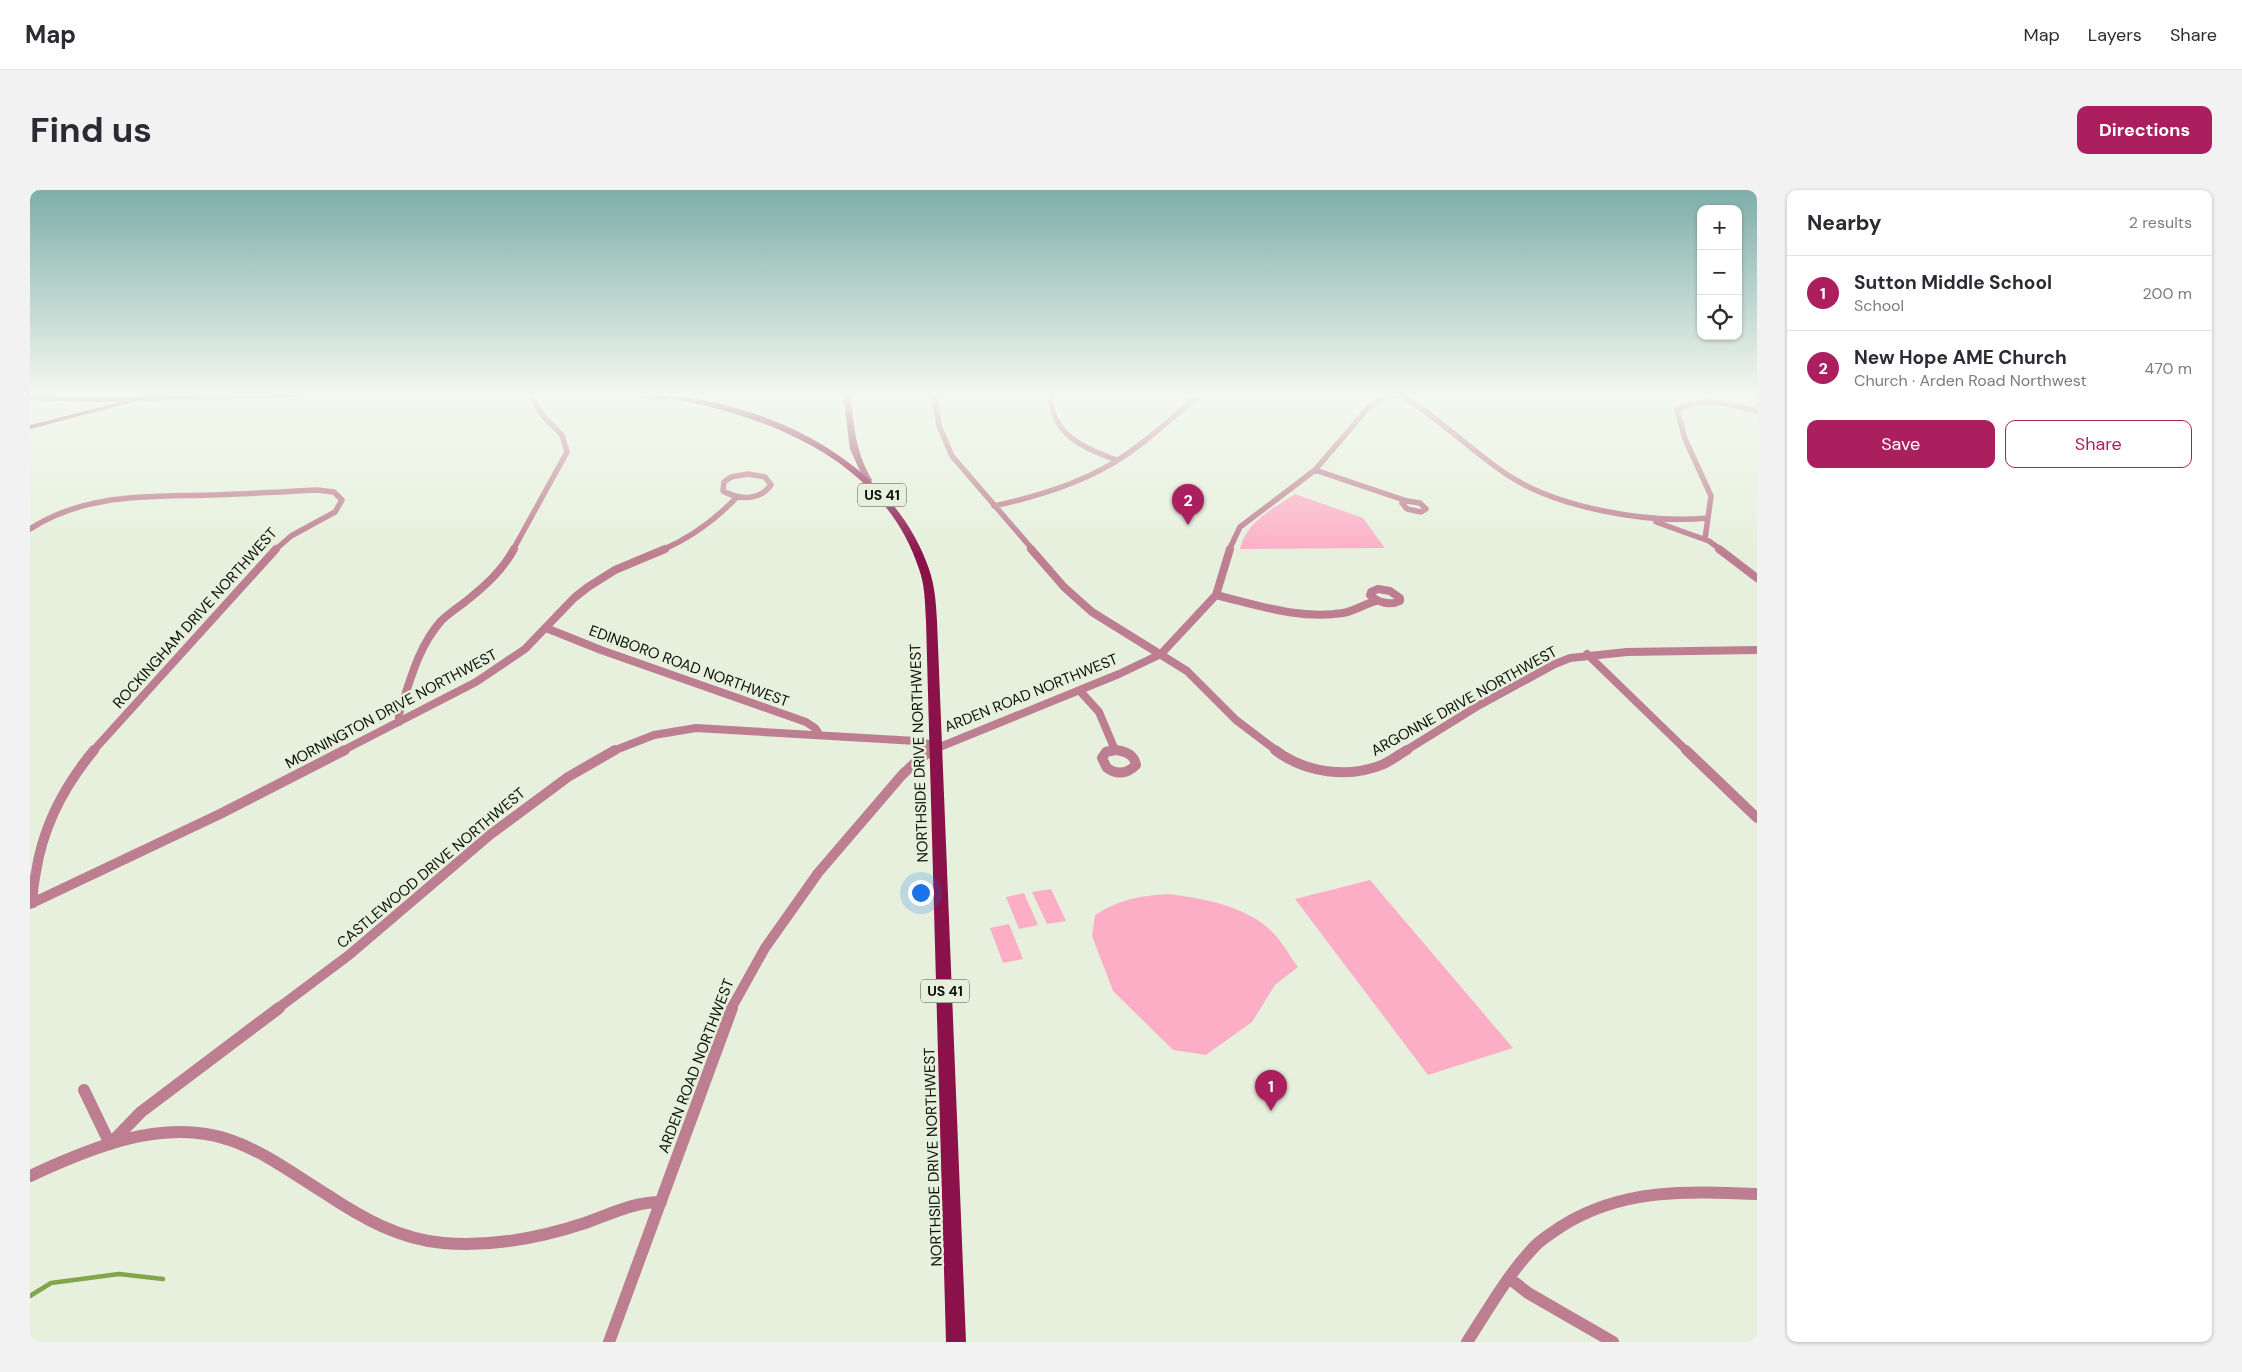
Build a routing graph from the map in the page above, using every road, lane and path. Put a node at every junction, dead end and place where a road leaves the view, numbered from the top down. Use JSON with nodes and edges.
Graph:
{"nodes":[{"id":1,"x":567,"y":448,"type":"edge"},
{"id":2,"x":820,"y":448,"type":"edge"},
{"id":3,"x":852,"y":448,"type":"joint"},
{"id":4,"x":947,"y":448,"type":"edge"},
{"id":5,"x":1086,"y":448,"type":"edge"},
{"id":6,"x":1135,"y":448,"type":"edge"},
{"id":7,"x":1334,"y":448,"type":"edge"},
{"id":8,"x":1472,"y":448,"type":"edge"},
{"id":9,"x":1690,"y":448,"type":"edge"},
{"id":10,"x":839,"y":459,"type":"junction"},
{"id":11,"x":1117,"y":460,"type":"junction"},
{"id":12,"x":1315,"y":470,"type":"junction"},
{"id":13,"x":868,"y":480,"type":"junction"},
{"id":14,"x":737,"y":497,"type":"junction"},
{"id":15,"x":1407,"y":501,"type":"dead end"},
{"id":16,"x":994,"y":506,"type":"junction"},
{"id":17,"x":1626,"y":515,"type":"junction"},
{"id":18,"x":1708,"y":518,"type":"junction"},
{"id":19,"x":30,"y":529,"type":"edge"},
{"id":20,"x":1705,"y":539,"type":"junction"},
{"id":21,"x":1757,"y":578,"type":"edge"},
{"id":22,"x":1216,"y":595,"type":"junction"},
{"id":23,"x":1376,"y":600,"type":"dead end"},
{"id":24,"x":546,"y":628,"type":"junction"},
{"id":25,"x":1757,"y":650,"type":"edge"},
{"id":26,"x":1161,"y":654,"type":"junction"},
{"id":27,"x":1586,"y":654,"type":"junction"},
{"id":28,"x":1080,"y":690,"type":"junction"},
{"id":29,"x":399,"y":722,"type":"junction"},
{"id":30,"x":819,"y":734,"type":"junction"},
{"id":31,"x":936,"y":746,"type":"junction"},
{"id":32,"x":1115,"y":750,"type":"dead end"},
{"id":33,"x":1757,"y":818,"type":"edge"},
{"id":34,"x":31,"y":903,"type":"edge"},
{"id":35,"x":84,"y":1090,"type":"dead end"},
{"id":36,"x":110,"y":1144,"type":"junction"},
{"id":37,"x":30,"y":1176,"type":"edge"},
{"id":38,"x":1757,"y":1194,"type":"edge"},
{"id":39,"x":660,"y":1202,"type":"junction"},
{"id":40,"x":1509,"y":1278,"type":"junction"},
{"id":41,"x":609,"y":1342,"type":"edge"},
{"id":42,"x":956,"y":1342,"type":"edge"},
{"id":43,"x":1467,"y":1342,"type":"edge"},
{"id":44,"x":1613,"y":1342,"type":"edge"}],
"edges":[{"from":1,"to":29,"type":"street"},
{"from":2,"to":10,"type":"main road","number":"US 41"},
{"from":3,"to":10,"type":"street"},
{"from":3,"to":13,"type":"street","name":"NORTHSIDE DRIVE NORTHWEST"},
{"from":4,"to":16,"type":"street","name":"ARGONNE DRIVE NORTHWEST"},
{"from":5,"to":11,"type":"street"},
{"from":6,"to":11,"type":"street"},
{"from":7,"to":12,"type":"street","name":"ARDEN ROAD NORTHWEST"},
{"from":8,"to":17,"type":"street"},
{"from":9,"to":18,"type":"street"},
{"from":10,"to":13,"type":"main road","name":"NORTHSIDE DRIVE NORTHWEST","number":"US 41"},
{"from":11,"to":16,"type":"street"},
{"from":12,"to":15,"type":"street"},
{"from":12,"to":22,"type":"street","name":"ARDEN ROAD NORTHWEST"},
{"from":13,"to":31,"type":"main road","name":"NORTHSIDE DRIVE NORTHWEST","number":"US 41"},
{"from":14,"to":14,"type":"street"},
{"from":14,"to":24,"type":"street","name":"MORNINGTON DRIVE NORTHWEST"},
{"from":16,"to":26,"type":"street","name":"ARGONNE DRIVE NORTHWEST"},
{"from":17,"to":18,"type":"street"},
{"from":17,"to":20,"type":"street"},
{"from":18,"to":20,"type":"street"},
{"from":19,"to":34,"type":"street","name":"ROCKINGHAM DRIVE NORTHWEST"},
{"from":20,"to":21,"type":"street"},
{"from":22,"to":23,"type":"street"},
{"from":22,"to":26,"type":"street","name":"ARDEN ROAD NORTHWEST"},
{"from":24,"to":29,"type":"street","name":"MORNINGTON DRIVE NORTHWEST"},
{"from":24,"to":30,"type":"street","name":"EDINBORO ROAD NORTHWEST"},
{"from":25,"to":27,"type":"street","name":"ARGONNE DRIVE NORTHWEST"},
{"from":26,"to":27,"type":"street","name":"ARGONNE DRIVE NORTHWEST"},
{"from":26,"to":28,"type":"street","name":"ARDEN ROAD NORTHWEST"},
{"from":27,"to":33,"type":"street"},
{"from":28,"to":31,"type":"street","name":"ARDEN ROAD NORTHWEST"},
{"from":28,"to":32,"type":"street"},
{"from":29,"to":34,"type":"street","name":"MORNINGTON DRIVE NORTHWEST"},
{"from":30,"to":31,"type":"street","name":"CASTLEWOOD DRIVE NORTHWEST"},
{"from":30,"to":36,"type":"street","name":"CASTLEWOOD DRIVE NORTHWEST"},
{"from":31,"to":39,"type":"street","name":"ARDEN ROAD NORTHWEST"},
{"from":31,"to":42,"type":"main road","name":"NORTHSIDE DRIVE NORTHWEST","number":"US 41"},
{"from":35,"to":36,"type":"street"},
{"from":36,"to":37,"type":"street"},
{"from":36,"to":39,"type":"street"},
{"from":38,"to":40,"type":"street"},
{"from":39,"to":41,"type":"street","name":"ARDEN ROAD NORTHWEST"},
{"from":40,"to":43,"type":"street"},
{"from":40,"to":44,"type":"street"}]}
